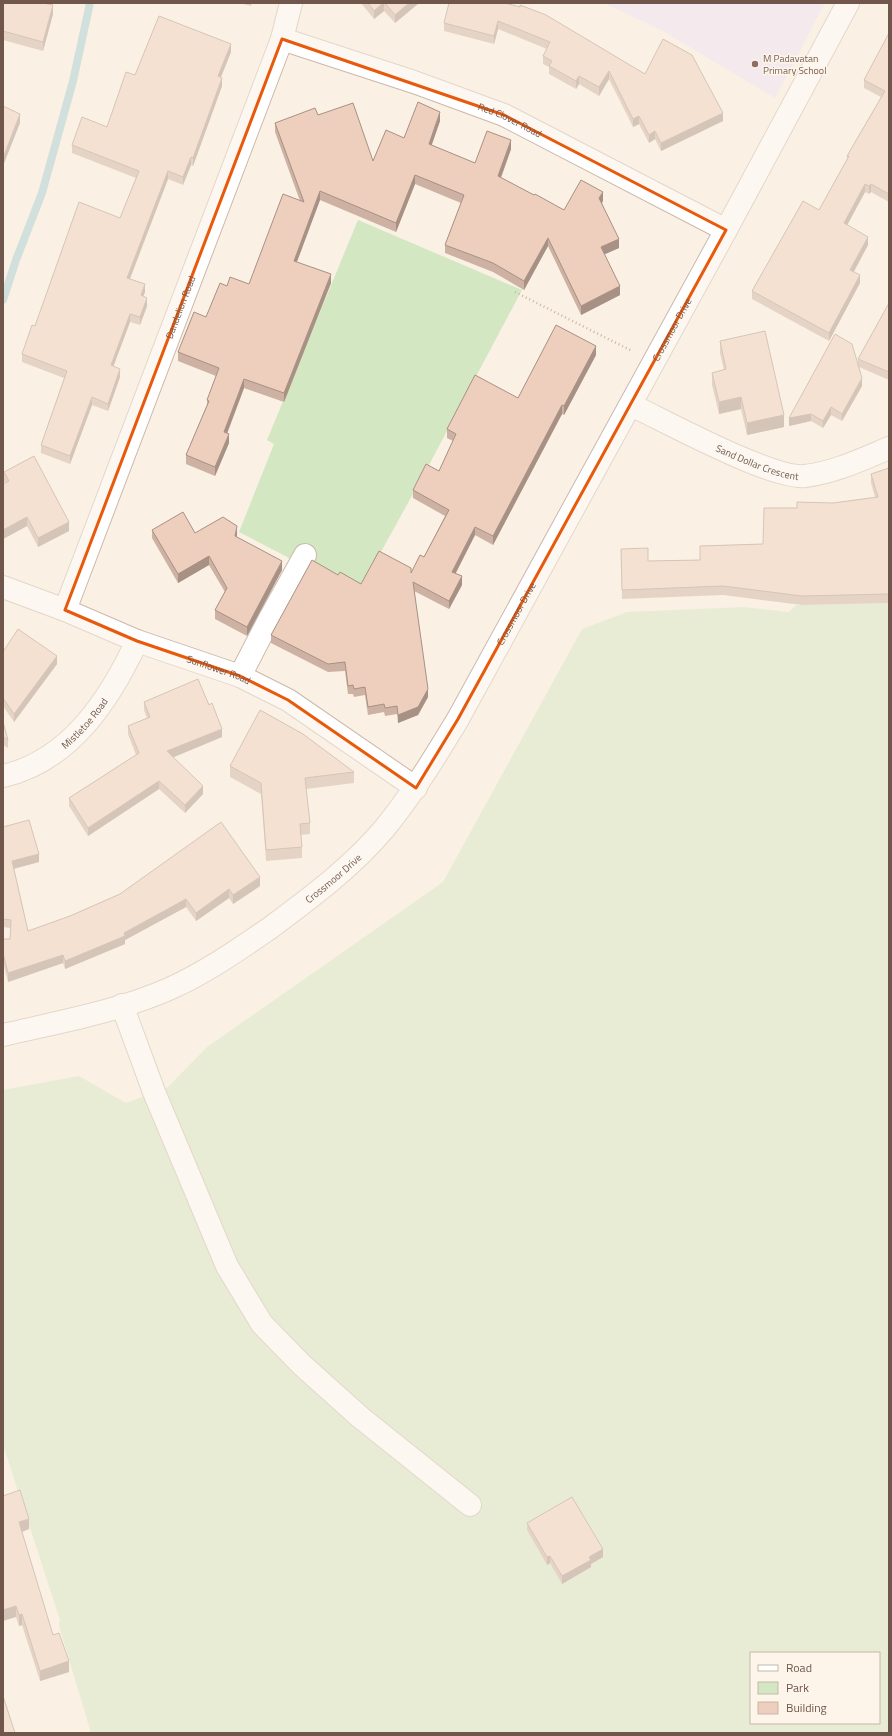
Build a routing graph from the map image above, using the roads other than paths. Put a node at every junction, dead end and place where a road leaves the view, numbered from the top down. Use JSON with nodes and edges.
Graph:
{"nodes":[{"id":1,"x":291,"y":3,"type":"edge"},
{"id":2,"x":848,"y":3,"type":"edge"},
{"id":3,"x":282,"y":39,"type":"junction"},
{"id":4,"x":726,"y":230,"type":"junction"},
{"id":5,"x":631,"y":405,"type":"junction"},
{"id":6,"x":889,"y":448,"type":"edge"},
{"id":7,"x":305,"y":555,"type":"dead end"},
{"id":8,"x":3,"y":588,"type":"edge"},
{"id":9,"x":65,"y":610,"type":"junction"},
{"id":10,"x":137,"y":641,"type":"junction"},
{"id":11,"x":240,"y":676,"type":"junction"},
{"id":12,"x":3,"y":776,"type":"edge"},
{"id":13,"x":416,"y":788,"type":"junction"},
{"id":14,"x":122,"y":1005,"type":"junction"},
{"id":15,"x":3,"y":1035,"type":"edge"},
{"id":16,"x":470,"y":1505,"type":"dead end"}],
"edges":[{"from":1,"to":3,"type":"street","name":"Dandelion Road"},
{"from":2,"to":4,"type":"street","name":"Crossmoor Drive"},
{"from":3,"to":4,"type":"street","name":"Red Clover Road"},
{"from":3,"to":9,"type":"street","name":"Dandelion Road"},
{"from":4,"to":5,"type":"street","name":"Crossmoor Drive"},
{"from":5,"to":6,"type":"street","name":"Sand Dollar Crescent"},
{"from":5,"to":13,"type":"street","name":"Crossmoor Drive"},
{"from":7,"to":11,"type":"street"},
{"from":8,"to":9,"type":"street","name":"Sunflower Road"},
{"from":9,"to":10,"type":"street","name":"Sunflower Road"},
{"from":10,"to":11,"type":"street","name":"Sunflower Road"},
{"from":10,"to":12,"type":"street","name":"Mistletoe Road"},
{"from":11,"to":13,"type":"street","name":"Sunflower Road"},
{"from":13,"to":14,"type":"street","name":"Crossmoor Drive"},
{"from":14,"to":15,"type":"street","name":"Crossmoor Drive"},
{"from":14,"to":16,"type":"street"}]}
